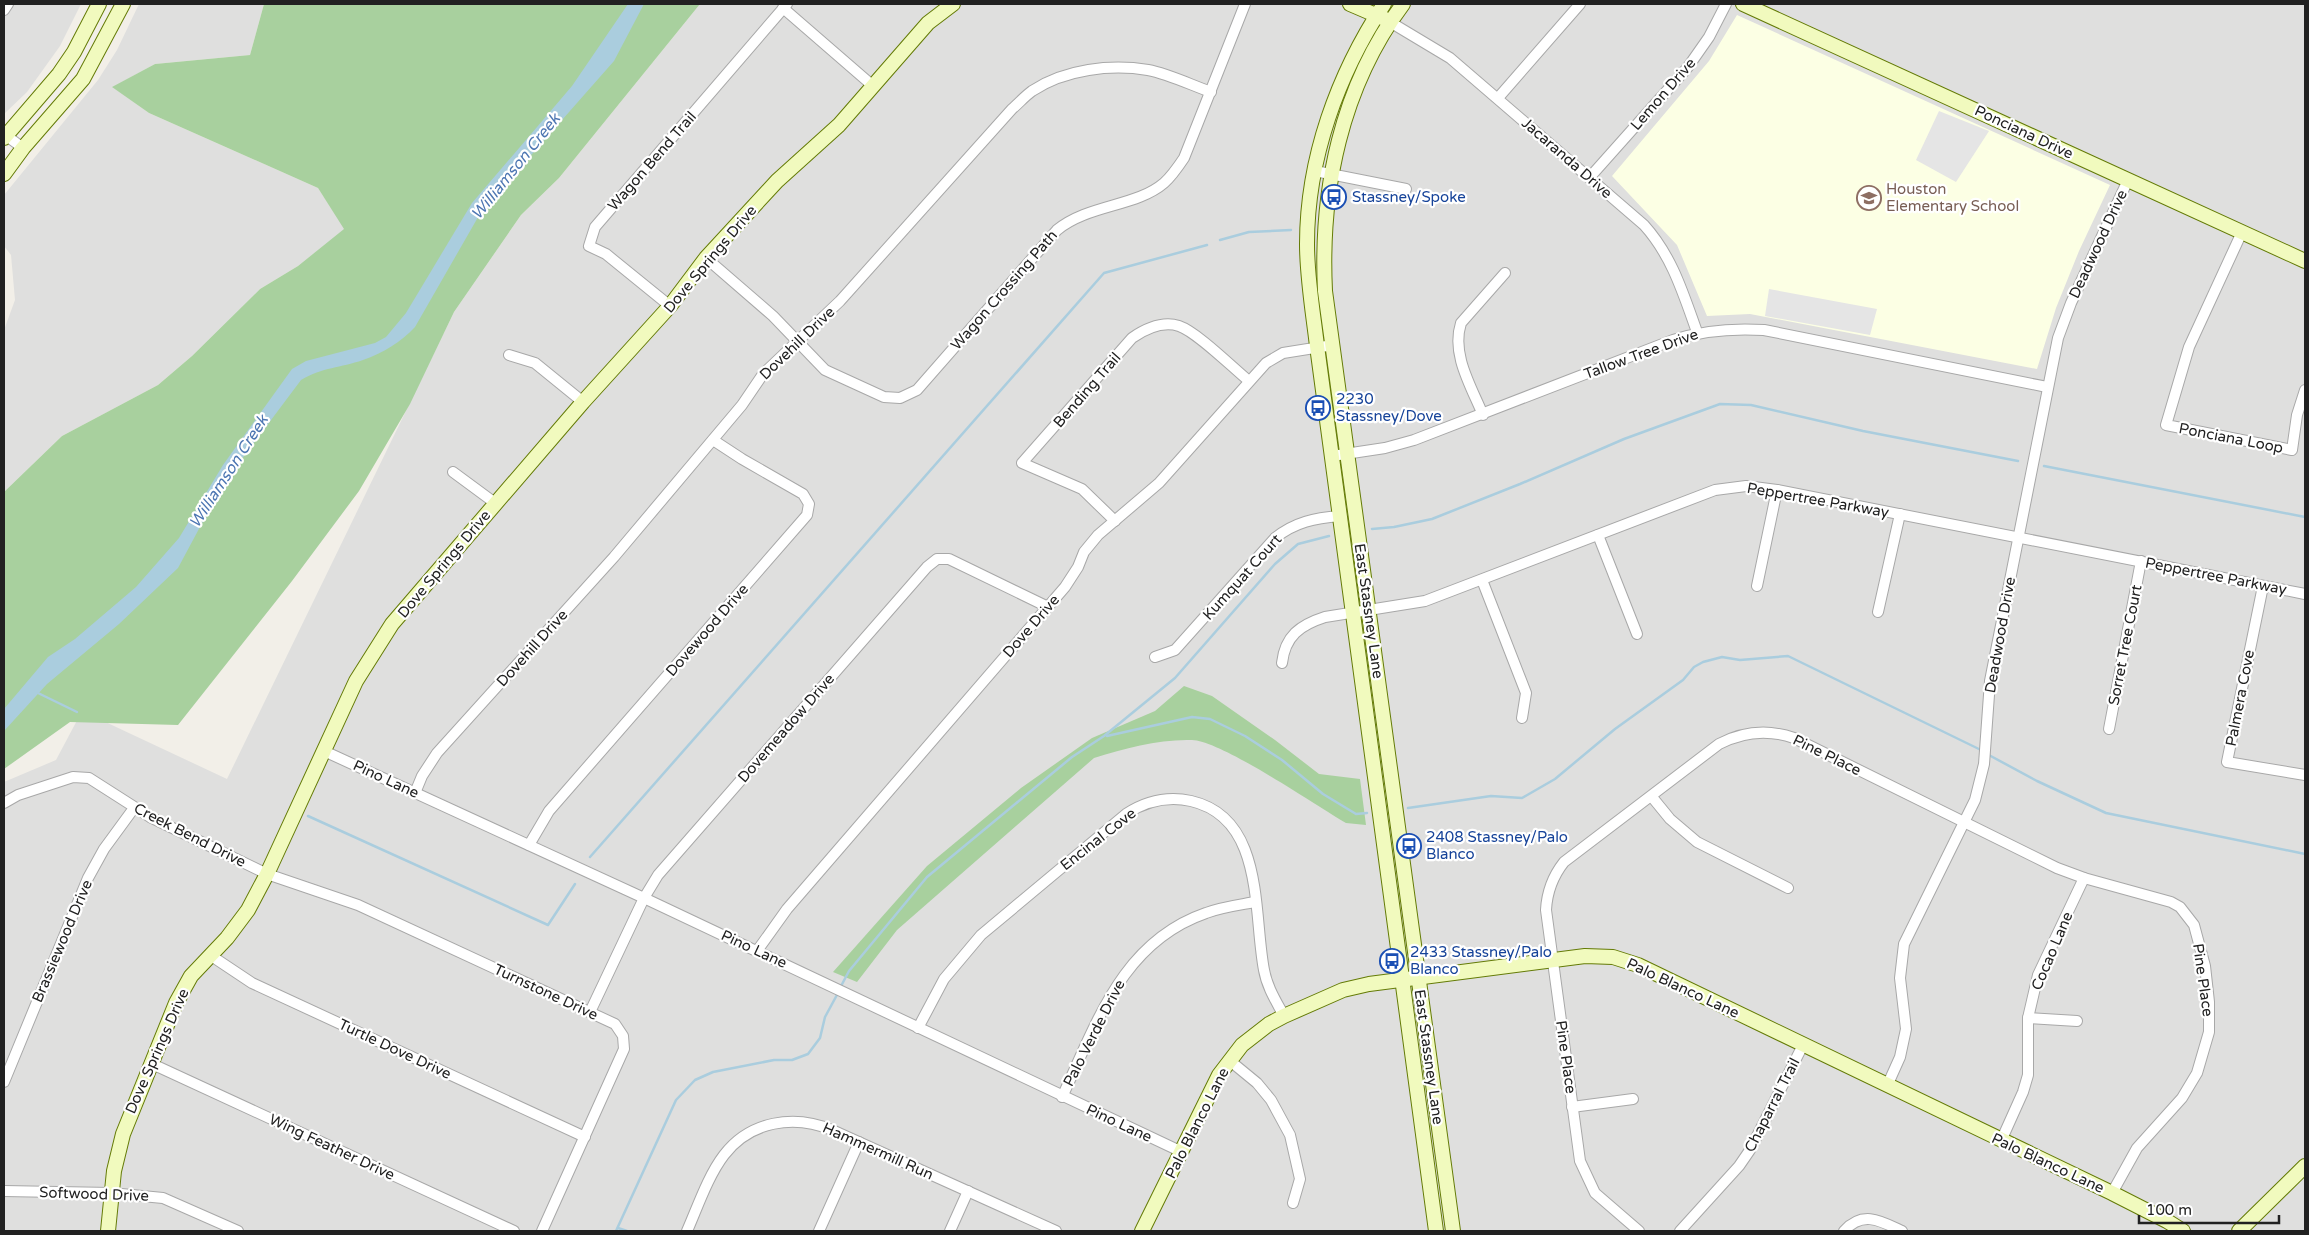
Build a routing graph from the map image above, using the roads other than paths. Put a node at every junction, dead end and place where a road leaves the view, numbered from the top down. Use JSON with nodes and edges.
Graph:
{"nodes":[{"id":1,"x":8,"y":4,"type":"edge"},
{"id":2,"x":99,"y":4,"type":"edge"},
{"id":3,"x":122,"y":4,"type":"edge"},
{"id":4,"x":953,"y":4,"type":"edge"},
{"id":5,"x":1244,"y":4,"type":"edge"},
{"id":6,"x":1350,"y":4,"type":"edge"},
{"id":7,"x":1403,"y":4,"type":"edge"},
{"id":8,"x":1580,"y":4,"type":"edge"},
{"id":9,"x":1726,"y":4,"type":"edge"},
{"id":10,"x":1743,"y":4,"type":"edge"},
{"id":11,"x":785,"y":6,"type":"edge"},
{"id":12,"x":1381,"y":9,"type":"edge"},
{"id":13,"x":4,"y":10,"type":"edge"},
{"id":14,"x":1390,"y":22,"type":"junction"},
{"id":15,"x":873,"y":86,"type":"junction"},
{"id":16,"x":1211,"y":92,"type":"junction"},
{"id":17,"x":1498,"y":98,"type":"junction"},
{"id":18,"x":4,"y":136,"type":"edge"},
{"id":19,"x":23,"y":148,"type":"junction"},
{"id":20,"x":1315,"y":171,"type":"junction"},
{"id":21,"x":4,"y":174,"type":"edge"},
{"id":22,"x":1331,"y":174,"type":"junction"},
{"id":23,"x":1590,"y":177,"type":"junction"},
{"id":24,"x":2128,"y":180,"type":"junction"},
{"id":25,"x":1406,"y":189,"type":"dead end"},
{"id":26,"x":2242,"y":232,"type":"junction"},
{"id":27,"x":706,"y":258,"type":"junction"},
{"id":28,"x":2305,"y":261,"type":"edge"},
{"id":29,"x":1505,"y":273,"type":"dead end"},
{"id":30,"x":670,"y":306,"type":"junction"},
{"id":31,"x":1697,"y":332,"type":"junction"},
{"id":32,"x":797,"y":342,"type":"junction"},
{"id":33,"x":1333,"y":345,"type":"junction"},
{"id":34,"x":1317,"y":346,"type":"junction"},
{"id":35,"x":509,"y":355,"type":"dead end"},
{"id":36,"x":1249,"y":381,"type":"junction"},
{"id":37,"x":2048,"y":387,"type":"junction"},
{"id":38,"x":2305,"y":390,"type":"edge"},
{"id":39,"x":583,"y":402,"type":"junction"},
{"id":40,"x":1483,"y":415,"type":"junction"},
{"id":41,"x":713,"y":440,"type":"junction"},
{"id":42,"x":1348,"y":454,"type":"junction"},
{"id":43,"x":1332,"y":456,"type":"junction"},
{"id":44,"x":453,"y":472,"type":"dead end"},
{"id":45,"x":1777,"y":490,"type":"junction"},
{"id":46,"x":495,"y":504,"type":"junction"},
{"id":47,"x":1900,"y":514,"type":"junction"},
{"id":48,"x":1115,"y":521,"type":"junction"},
{"id":49,"x":1340,"y":521,"type":"junction"},
{"id":50,"x":1598,"y":535,"type":"junction"},
{"id":51,"x":2018,"y":537,"type":"junction"},
{"id":52,"x":2141,"y":561,"type":"junction"},
{"id":53,"x":1482,"y":580,"type":"junction"},
{"id":54,"x":1757,"y":586,"type":"dead end"},
{"id":55,"x":2263,"y":586,"type":"junction"},
{"id":56,"x":2305,"y":594,"type":"edge"},
{"id":57,"x":1048,"y":607,"type":"junction"},
{"id":58,"x":1369,"y":611,"type":"junction"},
{"id":59,"x":1878,"y":612,"type":"dead end"},
{"id":60,"x":1353,"y":613,"type":"junction"},
{"id":61,"x":1637,"y":634,"type":"dead end"},
{"id":62,"x":1155,"y":657,"type":"dead end"},
{"id":63,"x":1282,"y":663,"type":"dead end"},
{"id":64,"x":1522,"y":718,"type":"dead end"},
{"id":65,"x":2109,"y":729,"type":"dead end"},
{"id":66,"x":324,"y":751,"type":"junction"},
{"id":67,"x":2305,"y":775,"type":"edge"},
{"id":68,"x":415,"y":793,"type":"junction"},
{"id":69,"x":1652,"y":797,"type":"junction"},
{"id":70,"x":4,"y":803,"type":"edge"},
{"id":71,"x":134,"y":808,"type":"junction"},
{"id":72,"x":1964,"y":822,"type":"junction"},
{"id":73,"x":529,"y":845,"type":"junction"},
{"id":74,"x":268,"y":874,"type":"junction"},
{"id":75,"x":2084,"y":878,"type":"junction"},
{"id":76,"x":1788,"y":888,"type":"dead end"},
{"id":77,"x":644,"y":898,"type":"junction"},
{"id":78,"x":1255,"y":902,"type":"junction"},
{"id":79,"x":757,"y":951,"type":"junction"},
{"id":80,"x":210,"y":955,"type":"junction"},
{"id":81,"x":1552,"y":959,"type":"junction"},
{"id":82,"x":1418,"y":977,"type":"junction"},
{"id":83,"x":1402,"y":980,"type":"junction"},
{"id":84,"x":590,"y":1012,"type":"junction"},
{"id":85,"x":1284,"y":1016,"type":"junction"},
{"id":86,"x":2028,"y":1018,"type":"junction"},
{"id":87,"x":2076,"y":1021,"type":"dead end"},
{"id":88,"x":918,"y":1028,"type":"junction"},
{"id":89,"x":1803,"y":1045,"type":"junction"},
{"id":90,"x":1229,"y":1060,"type":"junction"},
{"id":91,"x":150,"y":1063,"type":"junction"},
{"id":92,"x":4,"y":1082,"type":"edge"},
{"id":93,"x":1887,"y":1086,"type":"junction"},
{"id":94,"x":1062,"y":1097,"type":"junction"},
{"id":95,"x":1633,"y":1099,"type":"dead end"},
{"id":96,"x":1572,"y":1108,"type":"junction"},
{"id":97,"x":585,"y":1137,"type":"junction"},
{"id":98,"x":2001,"y":1141,"type":"junction"},
{"id":99,"x":859,"y":1142,"type":"junction"},
{"id":100,"x":1182,"y":1152,"type":"junction"},
{"id":101,"x":2305,"y":1166,"type":"edge"},
{"id":102,"x":4,"y":1191,"type":"edge"},
{"id":103,"x":968,"y":1192,"type":"junction"},
{"id":104,"x":111,"y":1193,"type":"junction"},
{"id":105,"x":2112,"y":1193,"type":"junction"},
{"id":106,"x":1293,"y":1202,"type":"dead end"},
{"id":107,"x":108,"y":1231,"type":"edge"},
{"id":108,"x":238,"y":1231,"type":"edge"},
{"id":109,"x":514,"y":1231,"type":"edge"},
{"id":110,"x":542,"y":1231,"type":"edge"},
{"id":111,"x":687,"y":1231,"type":"edge"},
{"id":112,"x":819,"y":1231,"type":"edge"},
{"id":113,"x":950,"y":1231,"type":"edge"},
{"id":114,"x":1056,"y":1231,"type":"edge"},
{"id":115,"x":1142,"y":1231,"type":"edge"},
{"id":116,"x":1436,"y":1231,"type":"edge"},
{"id":117,"x":1453,"y":1231,"type":"edge"},
{"id":118,"x":1639,"y":1231,"type":"edge"},
{"id":119,"x":1680,"y":1231,"type":"edge"},
{"id":120,"x":1844,"y":1231,"type":"edge"},
{"id":121,"x":1902,"y":1231,"type":"edge"},
{"id":122,"x":2183,"y":1231,"type":"edge"},
{"id":123,"x":2239,"y":1231,"type":"edge"}],
"edges":[{"from":1,"to":13,"type":"street"},
{"from":2,"to":18,"type":"street"},
{"from":3,"to":19,"type":"street"},
{"from":4,"to":15,"type":"street","name":"Dove Springs Drive"},
{"from":5,"to":16,"type":"street","name":"Wagon Crossing Path"},
{"from":6,"to":12,"type":"street"},
{"from":7,"to":14,"type":"street","name":"East Stassney Lane"},
{"from":8,"to":17,"type":"street"},
{"from":9,"to":23,"type":"street","name":"Lemon Drive"},
{"from":10,"to":24,"type":"street","name":"Ponciana Drive"},
{"from":11,"to":15,"type":"street"},
{"from":11,"to":30,"type":"street","name":"Wagon Bend Trail"},
{"from":12,"to":14,"type":"street"},
{"from":12,"to":20,"type":"street","name":"East Stassney Lane"},
{"from":14,"to":17,"type":"street","name":"Jacaranda Drive"},
{"from":14,"to":22,"type":"street","name":"East Stassney Lane"},
{"from":15,"to":27,"type":"street","name":"Dove Springs Drive"},
{"from":16,"to":32,"type":"street","name":"Dovehill Drive"},
{"from":16,"to":32,"type":"street","name":"Wagon Crossing Path"},
{"from":17,"to":23,"type":"street","name":"Jacaranda Drive"},
{"from":18,"to":19,"type":"street"},
{"from":19,"to":21,"type":"street"},
{"from":20,"to":22,"type":"street"},
{"from":20,"to":34,"type":"street","name":"East Stassney Lane"},
{"from":22,"to":25,"type":"street"},
{"from":22,"to":33,"type":"street","name":"East Stassney Lane"},
{"from":23,"to":31,"type":"street","name":"Jacaranda Drive"},
{"from":24,"to":26,"type":"street","name":"Ponciana Drive"},
{"from":24,"to":37,"type":"street","name":"Deadwood Drive"},
{"from":26,"to":28,"type":"street","name":"Ponciana Drive"},
{"from":26,"to":38,"type":"street","name":"Ponciana Loop"},
{"from":27,"to":30,"type":"street","name":"Dove Springs Drive"},
{"from":27,"to":32,"type":"street","name":"Wagon Crossing Path"},
{"from":29,"to":40,"type":"street"},
{"from":30,"to":39,"type":"street","name":"Dove Springs Drive"},
{"from":31,"to":37,"type":"street","name":"Tallow Tree Drive"},
{"from":31,"to":40,"type":"street","name":"Tallow Tree Drive"},
{"from":32,"to":41,"type":"street","name":"Dovehill Drive"},
{"from":33,"to":34,"type":"street","name":"Dove Drive"},
{"from":33,"to":42,"type":"street","name":"East Stassney Lane"},
{"from":34,"to":36,"type":"street","name":"Dove Drive"},
{"from":34,"to":43,"type":"street","name":"East Stassney Lane"},
{"from":35,"to":39,"type":"street"},
{"from":36,"to":48,"type":"street","name":"Dove Drive"},
{"from":36,"to":48,"type":"street","name":"Bending Trail"},
{"from":37,"to":51,"type":"street","name":"Deadwood Drive"},
{"from":39,"to":46,"type":"street","name":"Dove Springs Drive"},
{"from":40,"to":42,"type":"street","name":"Tallow Tree Drive"},
{"from":41,"to":68,"type":"street","name":"Dovehill Drive"},
{"from":41,"to":73,"type":"street","name":"Dovewood Drive"},
{"from":42,"to":43,"type":"street","name":"Tallow Tree Drive"},
{"from":42,"to":58,"type":"street","name":"East Stassney Lane"},
{"from":43,"to":49,"type":"street","name":"East Stassney Lane"},
{"from":44,"to":46,"type":"street"},
{"from":45,"to":47,"type":"street","name":"Peppertree Parkway"},
{"from":45,"to":50,"type":"street","name":"Peppertree Parkway"},
{"from":45,"to":54,"type":"street"},
{"from":46,"to":66,"type":"street","name":"Dove Springs Drive"},
{"from":47,"to":51,"type":"street","name":"Peppertree Parkway"},
{"from":47,"to":59,"type":"street"},
{"from":48,"to":57,"type":"street","name":"Dove Drive"},
{"from":49,"to":60,"type":"street","name":"East Stassney Lane"},
{"from":49,"to":62,"type":"street","name":"Kumquat Court"},
{"from":50,"to":53,"type":"street","name":"Peppertree Parkway"},
{"from":50,"to":61,"type":"street"},
{"from":51,"to":52,"type":"street","name":"Peppertree Parkway"},
{"from":51,"to":72,"type":"street","name":"Deadwood Drive"},
{"from":52,"to":55,"type":"street","name":"Peppertree Parkway"},
{"from":52,"to":65,"type":"street","name":"Sorret Tree Court"},
{"from":53,"to":58,"type":"street","name":"Peppertree Parkway"},
{"from":53,"to":64,"type":"street"},
{"from":55,"to":56,"type":"street","name":"Peppertree Parkway"},
{"from":55,"to":67,"type":"street","name":"Palmera Cove"},
{"from":57,"to":77,"type":"street","name":"Dovemeadow Drive"},
{"from":57,"to":79,"type":"street","name":"Dove Drive"},
{"from":58,"to":60,"type":"street","name":"Peppertree Parkway"},
{"from":58,"to":82,"type":"street","name":"East Stassney Lane"},
{"from":60,"to":63,"type":"street","name":"Peppertree Parkway"},
{"from":60,"to":83,"type":"street","name":"East Stassney Lane"},
{"from":66,"to":68,"type":"street","name":"Pino Lane"},
{"from":66,"to":74,"type":"street","name":"Dove Springs Drive"},
{"from":68,"to":73,"type":"street","name":"Pino Lane"},
{"from":69,"to":72,"type":"street","name":"Pine Place"},
{"from":69,"to":76,"type":"street"},
{"from":69,"to":81,"type":"street","name":"Pine Place"},
{"from":70,"to":71,"type":"street","name":"Creek Bend Drive"},
{"from":71,"to":74,"type":"street","name":"Creek Bend Drive"},
{"from":71,"to":92,"type":"street","name":"Brassiewood Drive"},
{"from":72,"to":75,"type":"street","name":"Pine Place"},
{"from":72,"to":93,"type":"street","name":"Deadwood Drive"},
{"from":73,"to":77,"type":"street","name":"Pino Lane"},
{"from":74,"to":80,"type":"street","name":"Dove Springs Drive"},
{"from":74,"to":84,"type":"street","name":"Turnstone Drive"},
{"from":75,"to":86,"type":"street","name":"Cocao Lane"},
{"from":75,"to":105,"type":"street","name":"Pine Place"},
{"from":77,"to":79,"type":"street","name":"Pino Lane"},
{"from":77,"to":84,"type":"street","name":"Dovemeadow Drive"},
{"from":78,"to":85,"type":"street","name":"Encinal Cove"},
{"from":78,"to":88,"type":"street","name":"Encinal Cove"},
{"from":78,"to":94,"type":"street","name":"Palo Verde Drive"},
{"from":79,"to":88,"type":"street","name":"Pino Lane"},
{"from":80,"to":91,"type":"street","name":"Dove Springs Drive"},
{"from":80,"to":97,"type":"street","name":"Turtle Dove Drive"},
{"from":81,"to":82,"type":"street","name":"Palo Blanco Lane"},
{"from":81,"to":89,"type":"street","name":"Palo Blanco Lane"},
{"from":81,"to":96,"type":"street","name":"Pine Place"},
{"from":82,"to":83,"type":"street","name":"Palo Blanco Lane"},
{"from":82,"to":117,"type":"street","name":"East Stassney Lane"},
{"from":83,"to":85,"type":"street","name":"Palo Blanco Lane"},
{"from":83,"to":116,"type":"street","name":"East Stassney Lane"},
{"from":84,"to":97,"type":"street","name":"Turnstone Drive"},
{"from":85,"to":90,"type":"street","name":"Palo Blanco Lane"},
{"from":86,"to":87,"type":"street"},
{"from":86,"to":98,"type":"street","name":"Cocao Lane"},
{"from":88,"to":94,"type":"street","name":"Pino Lane"},
{"from":89,"to":93,"type":"street","name":"Palo Blanco Lane"},
{"from":89,"to":119,"type":"street","name":"Chaparral Trail"},
{"from":90,"to":100,"type":"street","name":"Palo Blanco Lane"},
{"from":90,"to":106,"type":"street"},
{"from":91,"to":104,"type":"street","name":"Dove Springs Drive"},
{"from":91,"to":109,"type":"street","name":"Wing Feather Drive"},
{"from":93,"to":98,"type":"street","name":"Palo Blanco Lane"},
{"from":94,"to":100,"type":"street","name":"Pino Lane"},
{"from":95,"to":96,"type":"street"},
{"from":96,"to":118,"type":"street","name":"Pine Place"},
{"from":97,"to":110,"type":"street","name":"Turnstone Drive"},
{"from":98,"to":105,"type":"street","name":"Palo Blanco Lane"},
{"from":99,"to":103,"type":"street","name":"Hammermill Run"},
{"from":99,"to":111,"type":"street","name":"Hammermill Run"},
{"from":99,"to":112,"type":"street"},
{"from":100,"to":115,"type":"street","name":"Palo Blanco Lane"},
{"from":101,"to":123,"type":"street"},
{"from":102,"to":104,"type":"street","name":"Softwood Drive"},
{"from":103,"to":113,"type":"street"},
{"from":103,"to":114,"type":"street","name":"Hammermill Run"},
{"from":104,"to":107,"type":"street","name":"Dove Springs Drive"},
{"from":104,"to":108,"type":"street","name":"Softwood Drive"},
{"from":105,"to":122,"type":"street","name":"Palo Blanco Lane"},
{"from":120,"to":121,"type":"street"}]}
